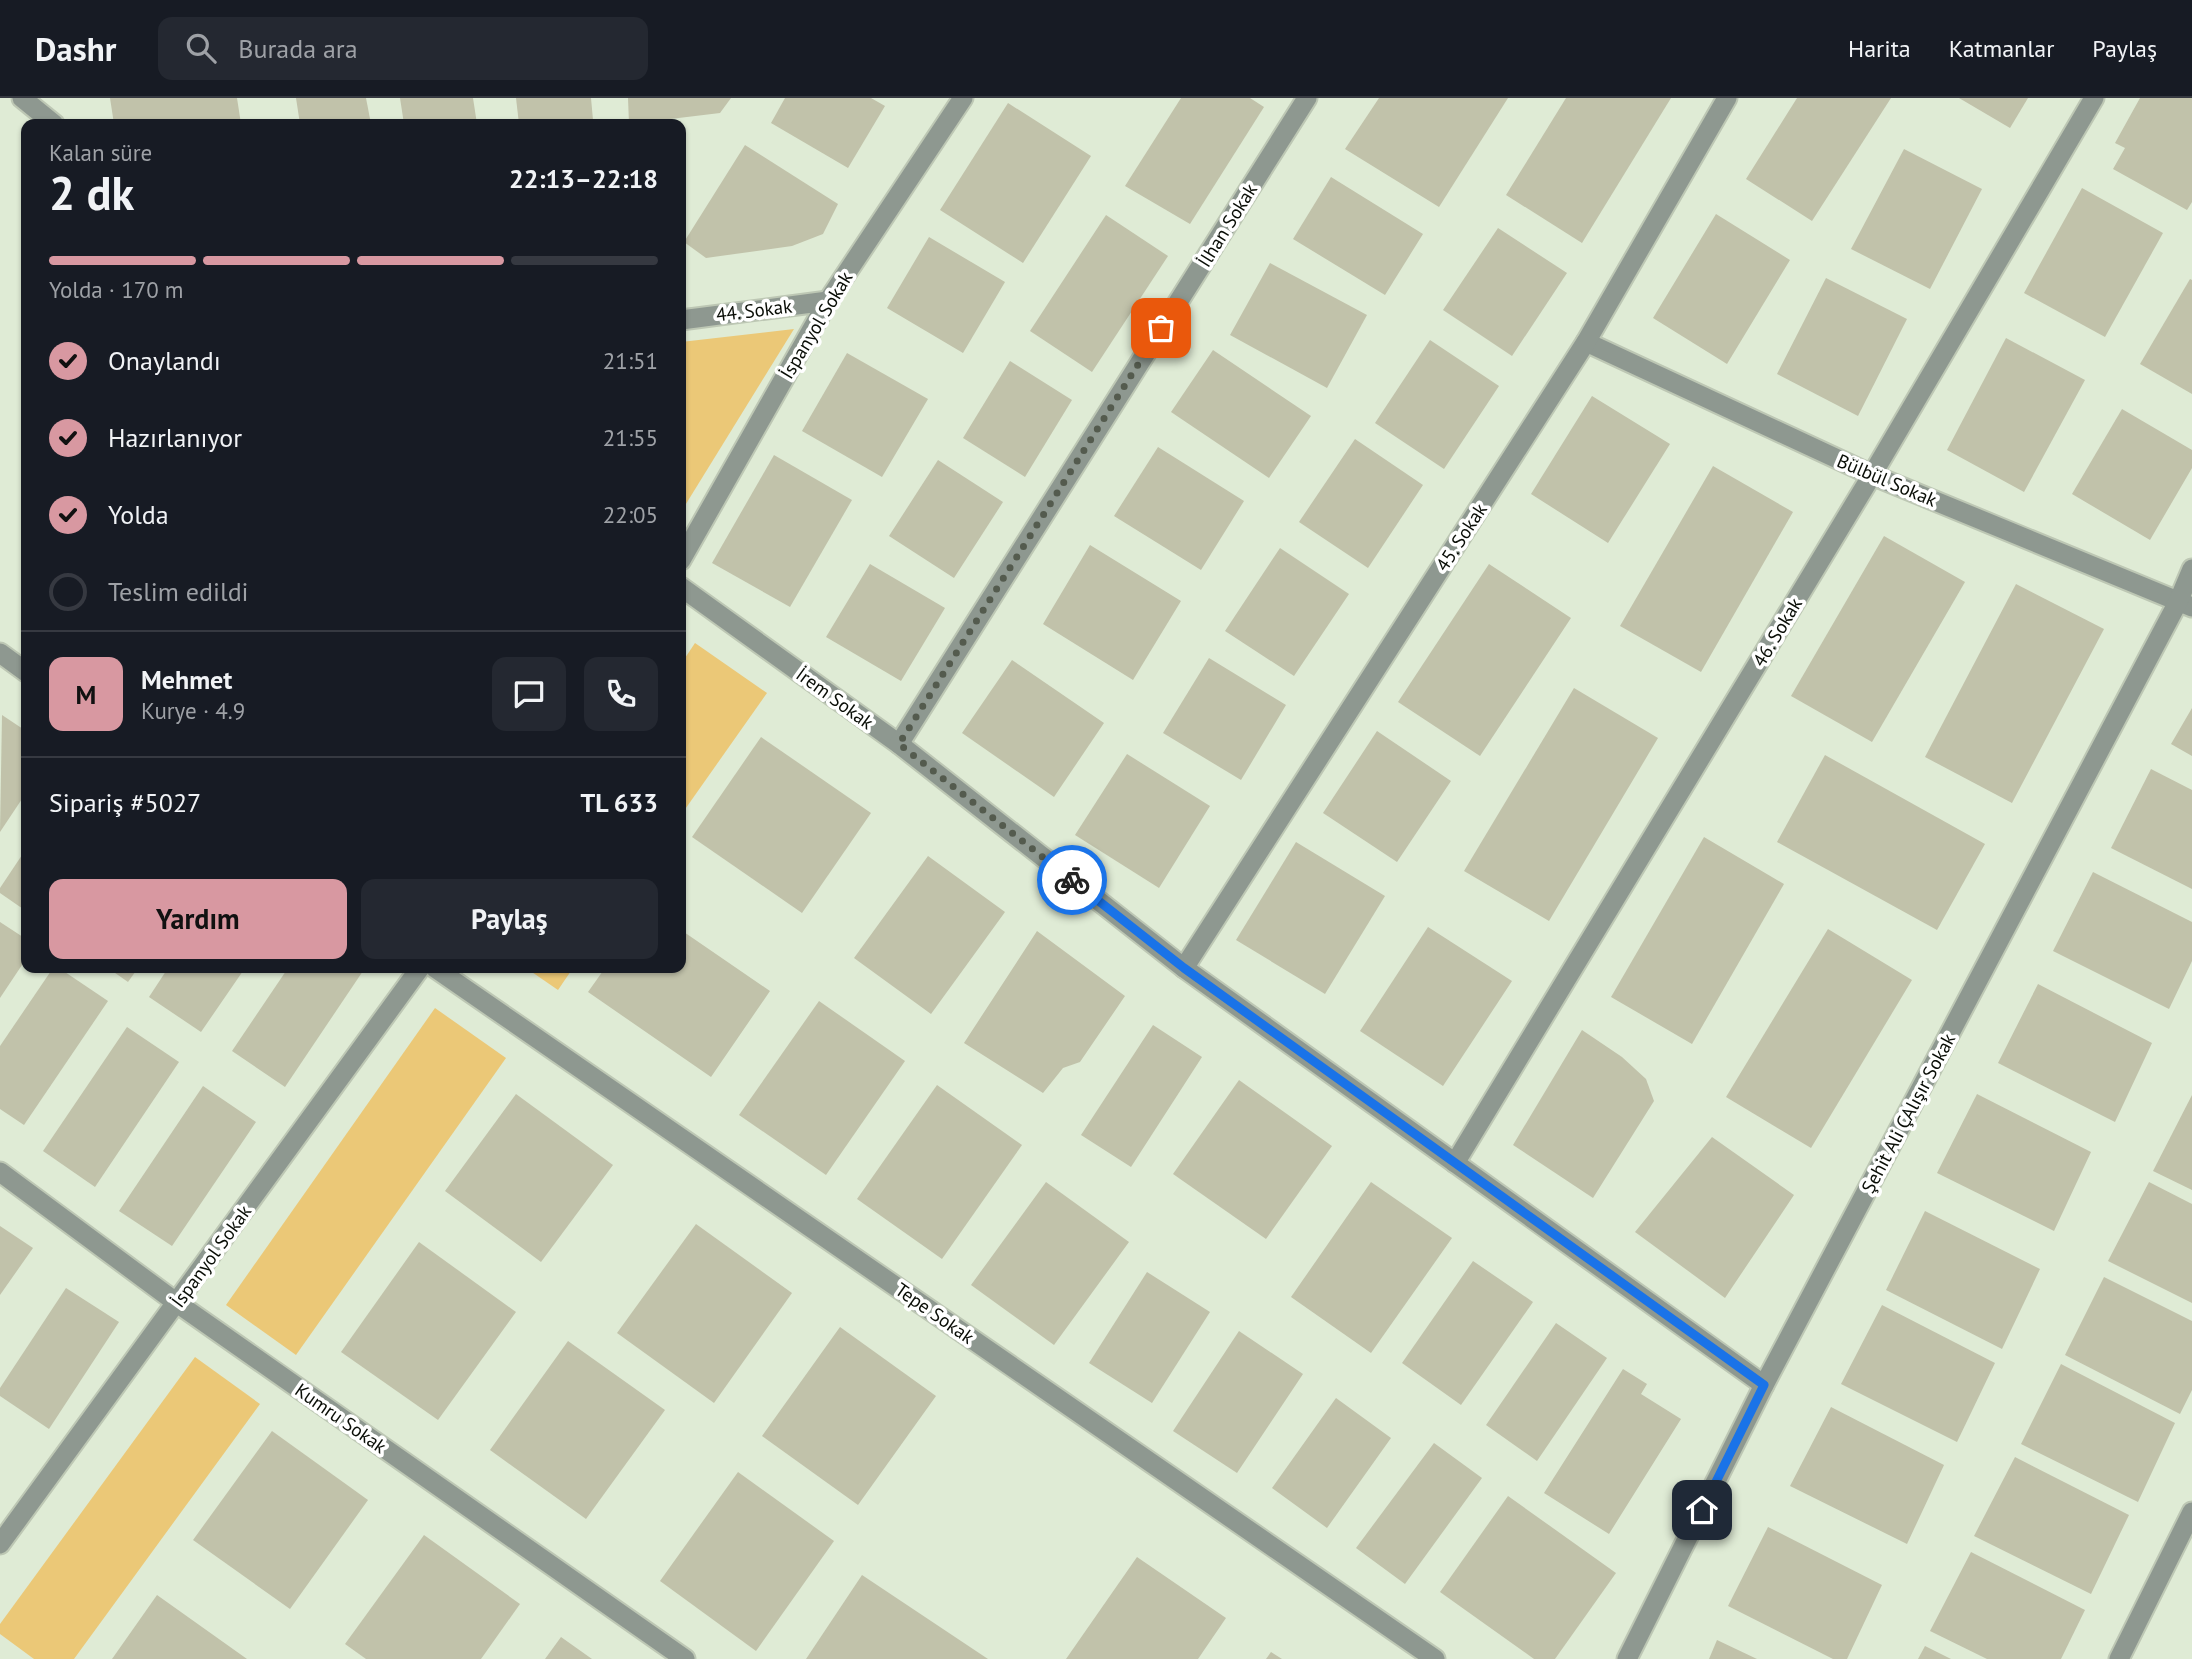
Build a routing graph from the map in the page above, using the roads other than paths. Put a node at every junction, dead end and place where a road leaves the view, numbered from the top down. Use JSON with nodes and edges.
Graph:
{"nodes":[{"id":1,"x":22,"y":98,"type":"edge"},
{"id":2,"x":963,"y":98,"type":"edge"},
{"id":3,"x":1307,"y":98,"type":"edge"},
{"id":4,"x":1727,"y":98,"type":"edge"},
{"id":5,"x":2094,"y":98,"type":"edge"},
{"id":6,"x":48,"y":119,"type":"edge"},
{"id":7,"x":828,"y":301,"type":"junction"},
{"id":8,"x":686,"y":319,"type":"edge"},
{"id":9,"x":1587,"y":342,"type":"junction"},
{"id":10,"x":1872,"y":475,"type":"junction"},
{"id":11,"x":686,"y":551,"type":"edge"},
{"id":12,"x":2192,"y":569,"type":"edge"},
{"id":13,"x":686,"y":591,"type":"edge"},
{"id":14,"x":2185,"y":604,"type":"edge"},
{"id":15,"x":0,"y":653,"type":"edge"},
{"id":16,"x":21,"y":668,"type":"edge"},
{"id":17,"x":899,"y":744,"type":"junction"},
{"id":18,"x":1184,"y":968,"type":"junction"},
{"id":19,"x":416,"y":973,"type":"edge"},
{"id":20,"x":442,"y":973,"type":"edge"},
{"id":21,"x":1455,"y":1163,"type":"junction"},
{"id":22,"x":0,"y":1172,"type":"edge"},
{"id":23,"x":177,"y":1303,"type":"junction"},
{"id":24,"x":1764,"y":1385,"type":"junction"},
{"id":25,"x":2192,"y":1512,"type":"edge"},
{"id":26,"x":0,"y":1544,"type":"edge"},
{"id":27,"x":685,"y":1659,"type":"edge"},
{"id":28,"x":1435,"y":1659,"type":"edge"},
{"id":29,"x":1628,"y":1659,"type":"edge"},
{"id":30,"x":2119,"y":1659,"type":"edge"}],
"edges":[{"from":1,"to":6,"type":"street"},
{"from":2,"to":7,"type":"street","name":"İspanyol Sokak"},
{"from":3,"to":17,"type":"street","name":"İlhan Sokak"},
{"from":4,"to":9,"type":"street","name":"45. Sokak"},
{"from":5,"to":10,"type":"street","name":"46. Sokak"},
{"from":7,"to":8,"type":"street","name":"44. Sokak"},
{"from":7,"to":11,"type":"street","name":"İspanyol Sokak"},
{"from":9,"to":10,"type":"street","name":"Bülbül Sokak"},
{"from":9,"to":18,"type":"street","name":"45. Sokak"},
{"from":10,"to":14,"type":"street","name":"Bülbül Sokak"},
{"from":10,"to":21,"type":"street","name":"46. Sokak"},
{"from":12,"to":14,"type":"street","name":"Şehit Ali ÇAlışır Sokak"},
{"from":13,"to":17,"type":"street","name":"İrem Sokak"},
{"from":14,"to":24,"type":"street","name":"Şehit Ali ÇAlışır Sokak"},
{"from":15,"to":16,"type":"street"},
{"from":17,"to":18,"type":"street","name":"İrem Sokak"},
{"from":18,"to":21,"type":"street","name":"İrem Sokak"},
{"from":19,"to":23,"type":"street","name":"İspanyol Sokak"},
{"from":20,"to":28,"type":"street","name":"Tepe Sokak"},
{"from":21,"to":24,"type":"street","name":"İrem Sokak"},
{"from":22,"to":23,"type":"street","name":"Kumru Sokak"},
{"from":23,"to":26,"type":"street","name":"İspanyol Sokak"},
{"from":23,"to":27,"type":"street","name":"Kumru Sokak"},
{"from":24,"to":29,"type":"street","name":"Şehit Ali ÇAlışır Sokak"},
{"from":25,"to":30,"type":"street"}]}
